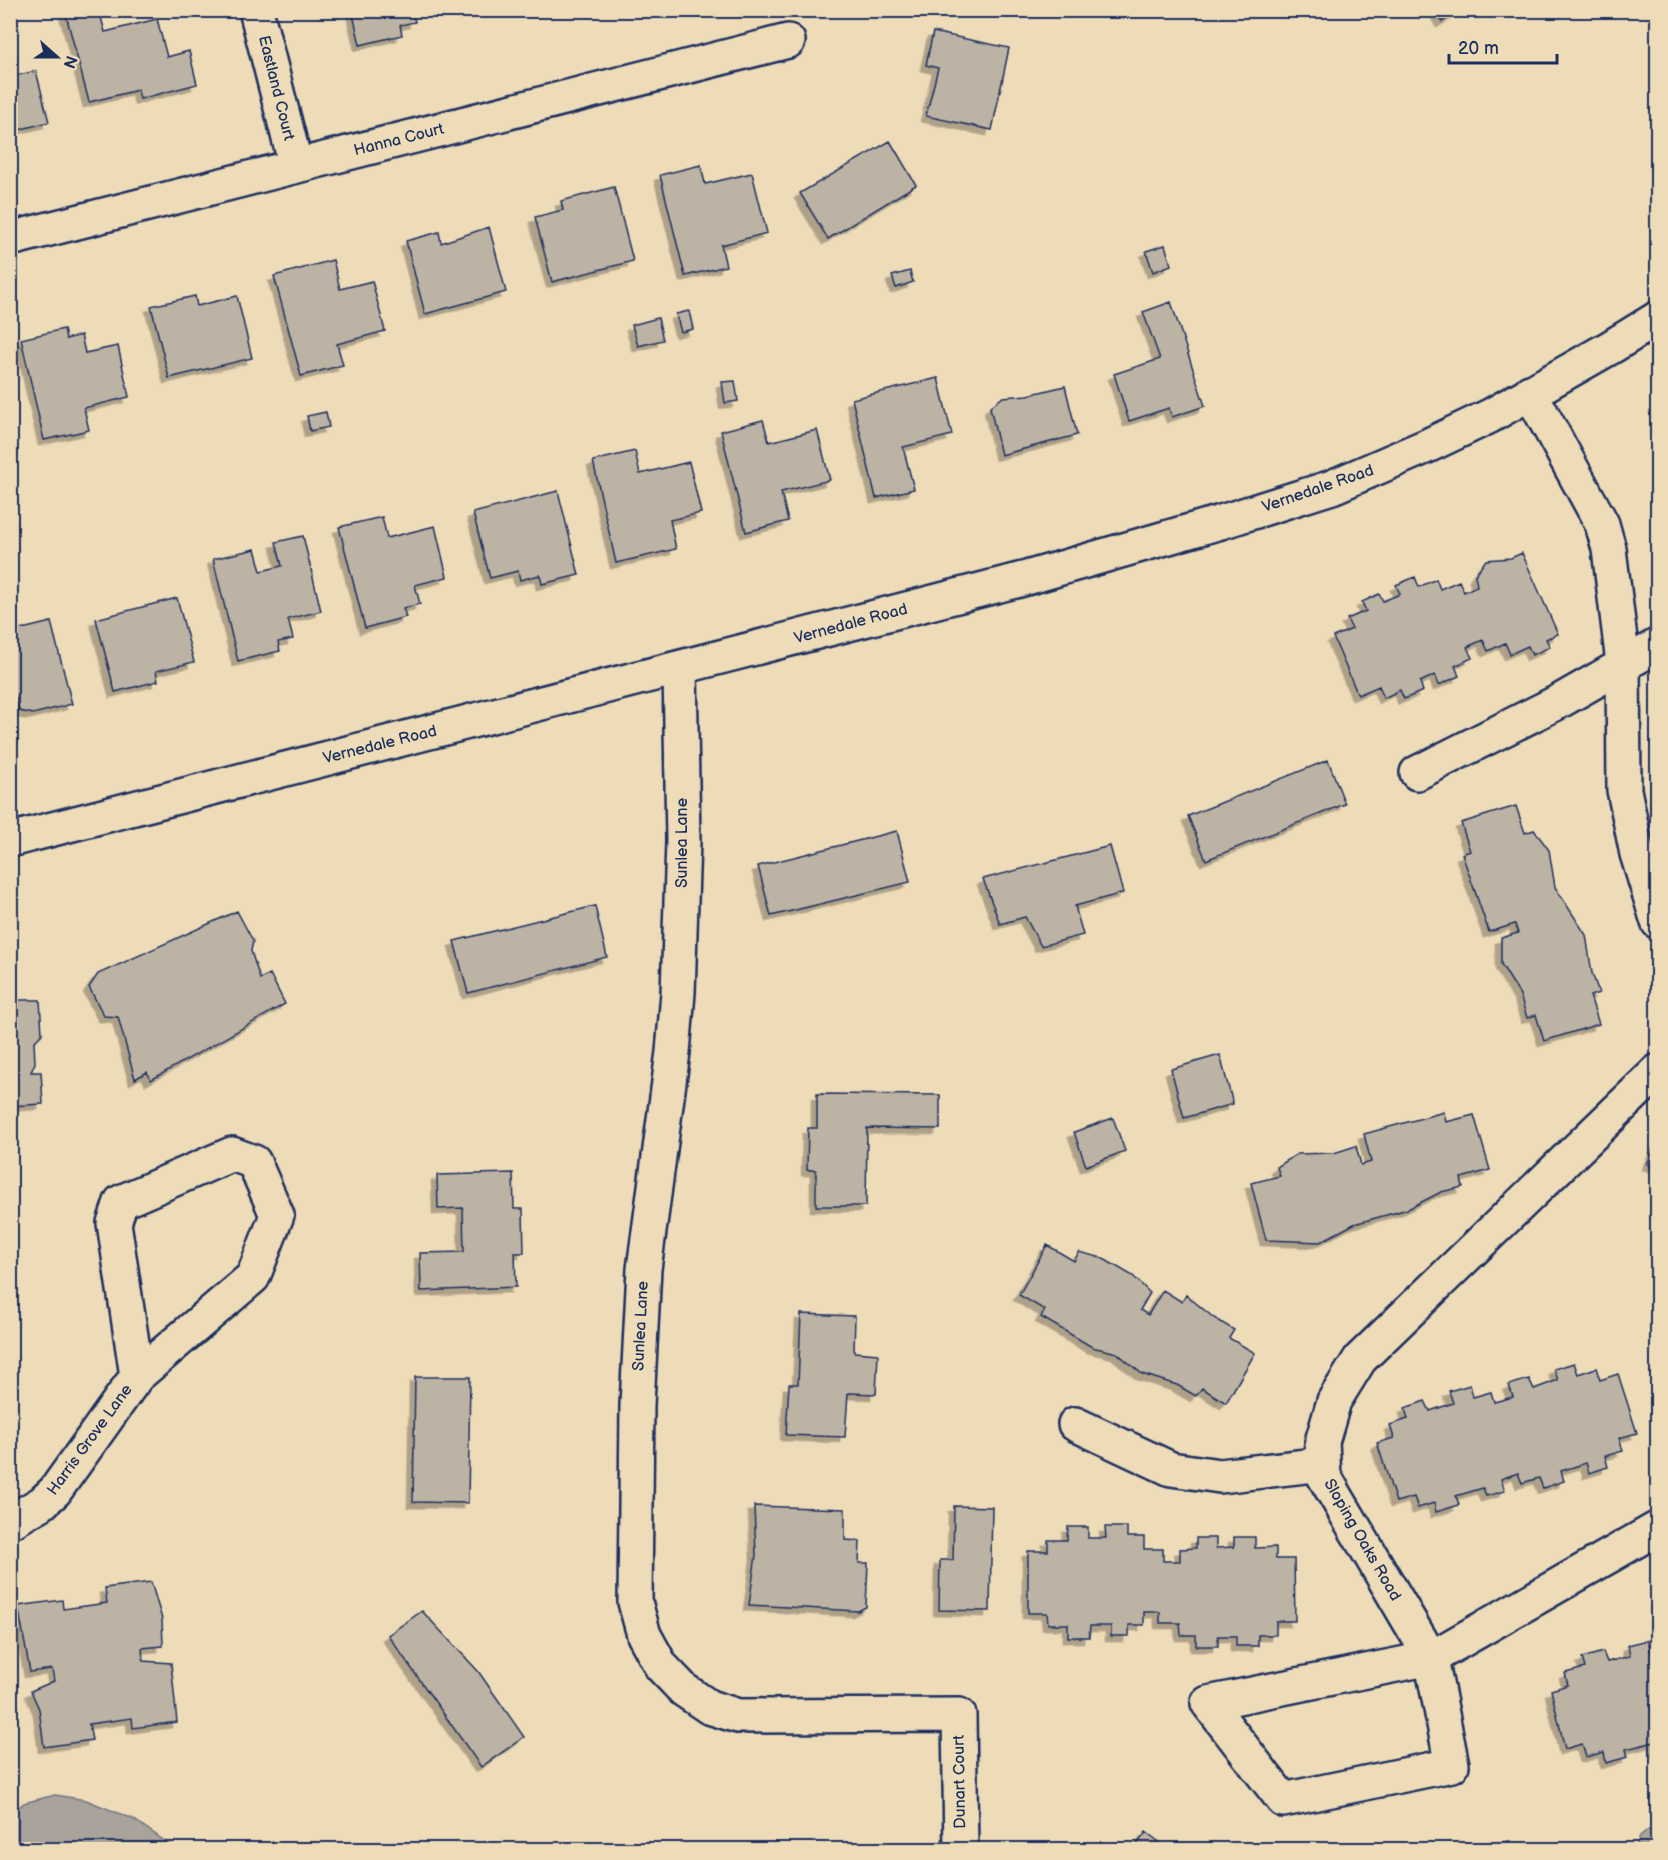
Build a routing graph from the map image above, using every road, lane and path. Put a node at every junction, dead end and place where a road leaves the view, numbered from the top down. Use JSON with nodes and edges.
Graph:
{"nodes":[{"id":1,"x":256,"y":10,"type":"edge"},
{"id":2,"x":788,"y":41,"type":"dead end"},
{"id":3,"x":296,"y":166,"type":"junction"},
{"id":4,"x":10,"y":239,"type":"edge"},
{"id":5,"x":1658,"y":318,"type":"edge"},
{"id":6,"x":1530,"y":392,"type":"junction"},
{"id":7,"x":1658,"y":645,"type":"edge"},
{"id":8,"x":1623,"y":663,"type":"junction"},
{"id":9,"x":680,"y":669,"type":"junction"},
{"id":10,"x":1416,"y":773,"type":"dead end"},
{"id":11,"x":10,"y":840,"type":"edge"},
{"id":12,"x":1658,"y":922,"type":"edge"},
{"id":13,"x":1658,"y":1071,"type":"edge"},
{"id":14,"x":137,"y":1376,"type":"junction"},
{"id":15,"x":1075,"y":1424,"type":"dead end"},
{"id":16,"x":1323,"y":1464,"type":"junction"},
{"id":17,"x":10,"y":1522,"type":"edge"},
{"id":18,"x":1658,"y":1528,"type":"edge"},
{"id":19,"x":1431,"y":1658,"type":"junction"},
{"id":20,"x":959,"y":1715,"type":"joint"},
{"id":21,"x":961,"y":1850,"type":"edge"}],
"edges":[{"from":1,"to":3,"type":"street","name":"Eastland Court"},
{"from":2,"to":3,"type":"street","name":"Hanna Court"},
{"from":3,"to":4,"type":"street","name":"Hanna Court"},
{"from":5,"to":6,"type":"street","name":"Vernedale Road"},
{"from":6,"to":8,"type":"street"},
{"from":6,"to":9,"type":"street","name":"Vernedale Road"},
{"from":7,"to":8,"type":"street"},
{"from":8,"to":10,"type":"street"},
{"from":8,"to":12,"type":"street"},
{"from":9,"to":11,"type":"street","name":"Vernedale Road"},
{"from":9,"to":20,"type":"street","name":"Sunlea Lane"},
{"from":13,"to":16,"type":"street","name":"Sloping Oaks Road"},
{"from":14,"to":14,"type":"street","name":"Harris Grove Lane"},
{"from":14,"to":17,"type":"street","name":"Harris Grove Lane"},
{"from":15,"to":16,"type":"street"},
{"from":16,"to":19,"type":"street","name":"Sloping Oaks Road"},
{"from":18,"to":19,"type":"street"},
{"from":19,"to":19,"type":"street"},
{"from":20,"to":21,"type":"street","name":"Dunart Court"}]}
